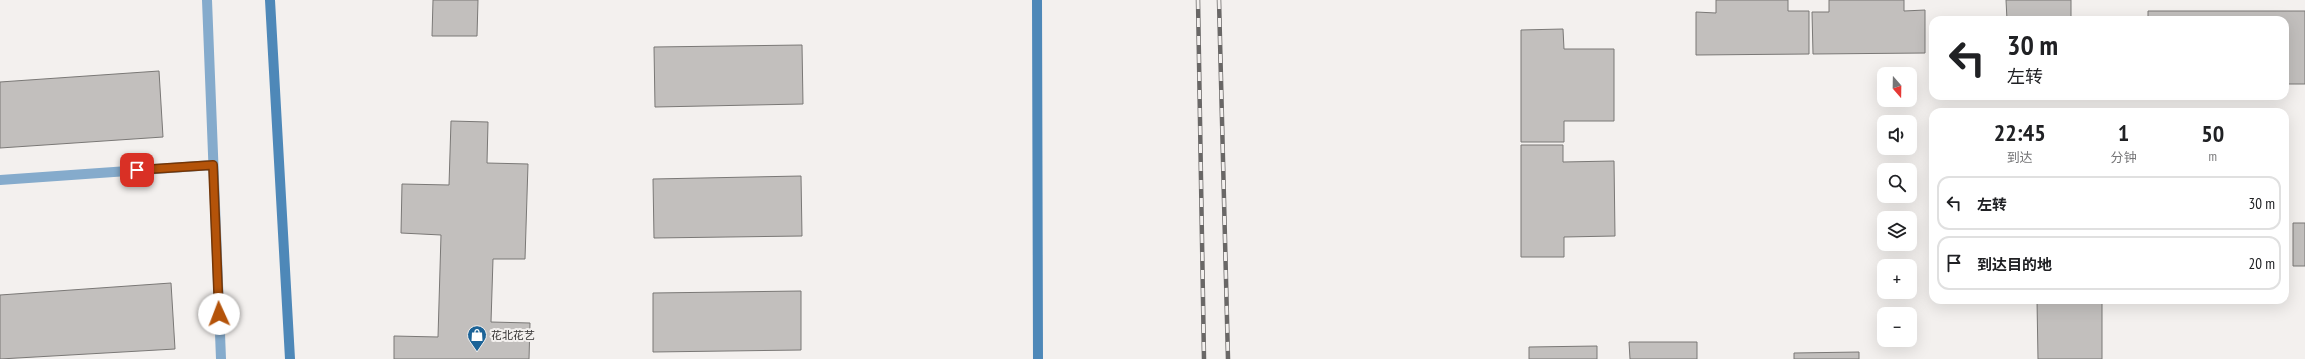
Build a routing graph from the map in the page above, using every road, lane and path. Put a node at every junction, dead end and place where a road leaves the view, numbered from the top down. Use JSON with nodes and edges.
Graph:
{"nodes":[{"id":1,"x":207,"y":0,"type":"edge"},
{"id":2,"x":270,"y":0,"type":"edge"},
{"id":3,"x":1037,"y":0,"type":"edge"},
{"id":4,"x":213,"y":165,"type":"junction"},
{"id":5,"x":0,"y":180,"type":"edge"},
{"id":6,"x":221,"y":359,"type":"edge"},
{"id":7,"x":290,"y":359,"type":"edge"},
{"id":8,"x":1038,"y":359,"type":"edge"}],
"edges":[{"from":1,"to":4,"type":"street"},
{"from":2,"to":7,"type":"street"},
{"from":3,"to":8,"type":"street"},
{"from":4,"to":5,"type":"street"},
{"from":4,"to":6,"type":"street"}]}
